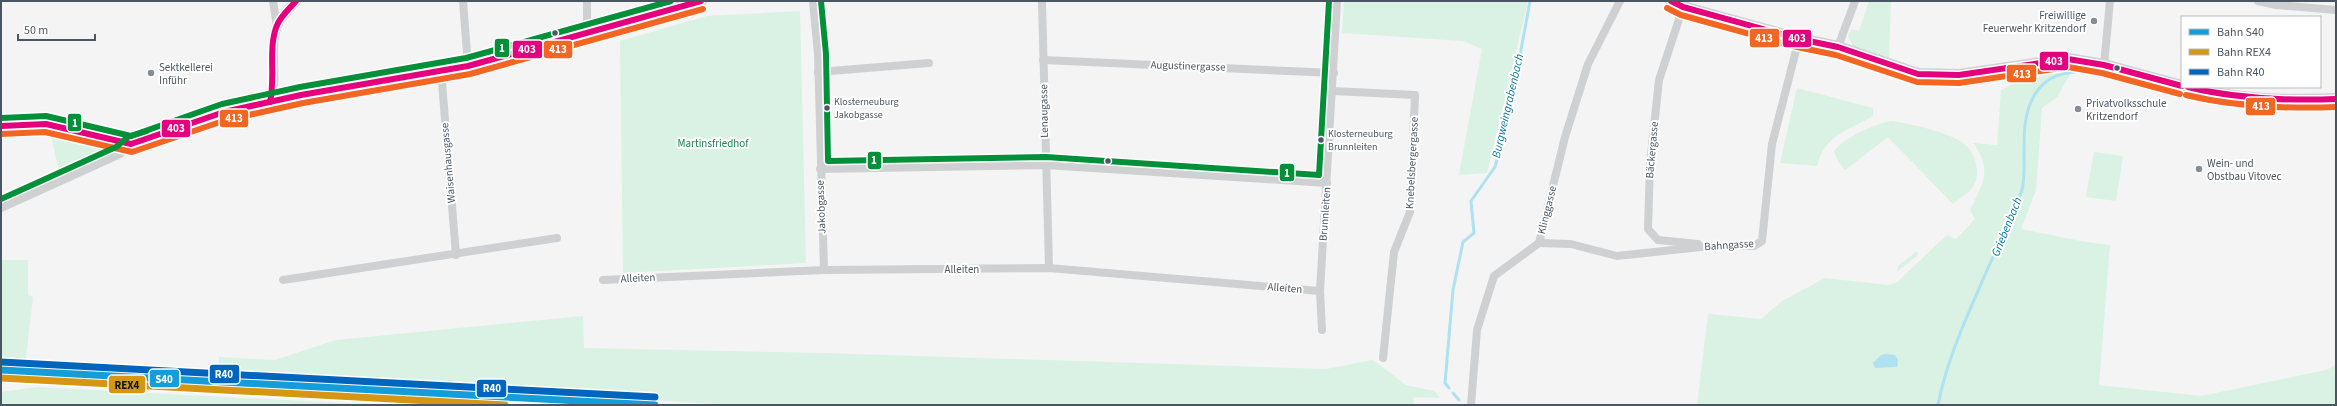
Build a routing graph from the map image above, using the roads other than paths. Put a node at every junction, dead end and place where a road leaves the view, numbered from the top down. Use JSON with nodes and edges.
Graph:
{"nodes":[{"id":1,"x":273,"y":1,"type":"edge"},
{"id":2,"x":296,"y":1,"type":"edge"},
{"id":3,"x":463,"y":1,"type":"edge"},
{"id":4,"x":587,"y":1,"type":"edge"},
{"id":5,"x":701,"y":1,"type":"edge"},
{"id":6,"x":813,"y":1,"type":"edge"},
{"id":7,"x":1042,"y":1,"type":"edge"},
{"id":8,"x":1337,"y":1,"type":"edge"},
{"id":9,"x":1620,"y":1,"type":"edge"},
{"id":10,"x":1671,"y":1,"type":"edge"},
{"id":11,"x":1855,"y":1,"type":"edge"},
{"id":12,"x":2110,"y":1,"type":"edge"},
{"id":13,"x":2258,"y":1,"type":"edge"},
{"id":14,"x":2276,"y":3,"type":"edge"},
{"id":15,"x":1684,"y":4,"type":"edge"},
{"id":16,"x":2336,"y":10,"type":"edge"},
{"id":17,"x":277,"y":26,"type":"junction"},
{"id":18,"x":587,"y":34,"type":"junction"},
{"id":19,"x":1799,"y":39,"type":"junction"},
{"id":20,"x":1838,"y":47,"type":"junction"},
{"id":21,"x":1043,"y":60,"type":"junction"},
{"id":22,"x":930,"y":63,"type":"dead end"},
{"id":23,"x":2104,"y":65,"type":"junction"},
{"id":24,"x":468,"y":66,"type":"junction"},
{"id":25,"x":441,"y":70,"type":"junction"},
{"id":26,"x":818,"y":72,"type":"junction"},
{"id":27,"x":1334,"y":72,"type":"junction"},
{"id":28,"x":2181,"y":86,"type":"edge"},
{"id":29,"x":2192,"y":88,"type":"edge"},
{"id":30,"x":1333,"y":91,"type":"junction"},
{"id":31,"x":2336,"y":99,"type":"edge"},
{"id":32,"x":270,"y":102,"type":"junction"},
{"id":33,"x":1,"y":126,"type":"edge"},
{"id":34,"x":131,"y":144,"type":"junction"},
{"id":35,"x":1045,"y":165,"type":"junction"},
{"id":36,"x":820,"y":169,"type":"junction"},
{"id":37,"x":1327,"y":183,"type":"junction"},
{"id":38,"x":1,"y":208,"type":"edge"},
{"id":39,"x":557,"y":238,"type":"dead end"},
{"id":40,"x":1539,"y":242,"type":"junction"},
{"id":41,"x":1710,"y":246,"type":"junction"},
{"id":42,"x":456,"y":255,"type":"junction"},
{"id":43,"x":1049,"y":268,"type":"junction"},
{"id":44,"x":824,"y":270,"type":"junction"},
{"id":45,"x":283,"y":280,"type":"dead end"},
{"id":46,"x":603,"y":280,"type":"dead end"},
{"id":47,"x":1320,"y":291,"type":"junction"},
{"id":48,"x":1322,"y":330,"type":"dead end"},
{"id":49,"x":1383,"y":358,"type":"dead end"},
{"id":50,"x":1471,"y":405,"type":"edge"}],
"edges":[{"from":1,"to":17,"type":"street"},
{"from":2,"to":17,"type":"street"},
{"from":3,"to":24,"type":"street"},
{"from":4,"to":18,"type":"street"},
{"from":5,"to":18,"type":"main road"},
{"from":6,"to":26,"type":"street","name":"Jakobgasse"},
{"from":7,"to":21,"type":"street","name":"Lenaugasse"},
{"from":8,"to":27,"type":"street","name":"Brunnleiten"},
{"from":9,"to":40,"type":"street","name":"Klinggasse"},
{"from":10,"to":15,"type":"main road"},
{"from":11,"to":20,"type":"street"},
{"from":12,"to":23,"type":"street"},
{"from":13,"to":14,"type":"street"},
{"from":14,"to":16,"type":"street"},
{"from":15,"to":19,"type":"main road"},
{"from":15,"to":41,"type":"street","name":"Bäckergasse"},
{"from":17,"to":32,"type":"street"},
{"from":18,"to":24,"type":"main road"},
{"from":19,"to":20,"type":"main road"},
{"from":19,"to":41,"type":"street","name":"Bahngasse"},
{"from":20,"to":23,"type":"main road"},
{"from":21,"to":27,"type":"street","name":"Augustinergasse"},
{"from":21,"to":35,"type":"street","name":"Lenaugasse"},
{"from":22,"to":26,"type":"street"},
{"from":23,"to":28,"type":"main road"},
{"from":24,"to":25,"type":"main road"},
{"from":25,"to":32,"type":"main road"},
{"from":25,"to":42,"type":"street","name":"Waisenhausgasse"},
{"from":26,"to":36,"type":"street","name":"Jakobgasse"},
{"from":27,"to":30,"type":"street","name":"Brunnleiten"},
{"from":29,"to":31,"type":"main road"},
{"from":30,"to":37,"type":"street","name":"Brunnleiten"},
{"from":30,"to":49,"type":"street","name":"Knebelsbergergasse"},
{"from":32,"to":34,"type":"main road"},
{"from":33,"to":34,"type":"main road"},
{"from":34,"to":38,"type":"street"},
{"from":35,"to":36,"type":"street"},
{"from":35,"to":37,"type":"street"},
{"from":35,"to":43,"type":"street","name":"Lenaugasse"},
{"from":36,"to":44,"type":"street","name":"Jakobgasse"},
{"from":37,"to":47,"type":"street","name":"Brunnleiten"},
{"from":39,"to":42,"type":"street"},
{"from":40,"to":41,"type":"street","name":"Bahngasse"},
{"from":40,"to":50,"type":"street","name":"Klinggasse"},
{"from":42,"to":45,"type":"street"},
{"from":43,"to":44,"type":"street","name":"Alleiten"},
{"from":43,"to":47,"type":"street","name":"Alleiten"},
{"from":44,"to":46,"type":"street","name":"Alleiten"},
{"from":47,"to":48,"type":"street","name":"Brunnleiten"}]}
